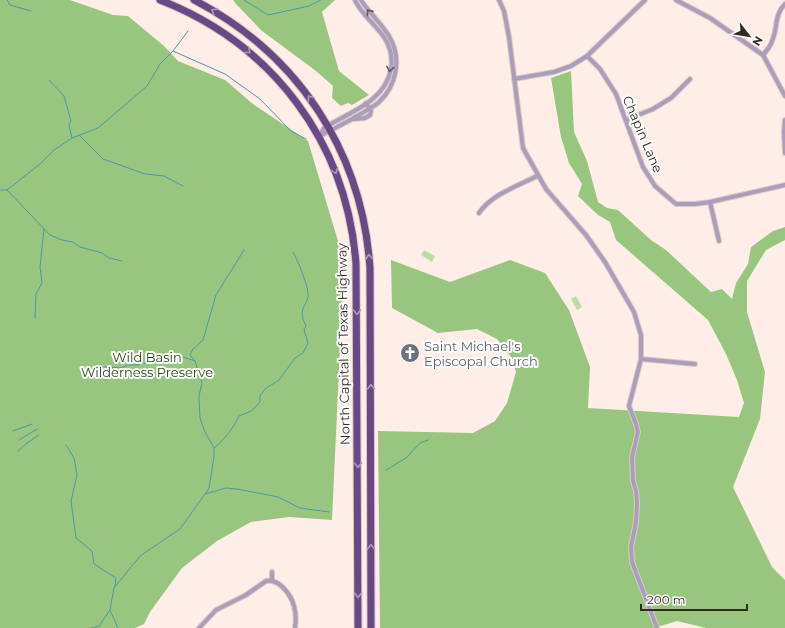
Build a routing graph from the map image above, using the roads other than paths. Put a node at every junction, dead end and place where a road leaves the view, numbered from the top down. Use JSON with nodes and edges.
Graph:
{"nodes":[{"id":1,"x":194,"y":0,"type":"edge"},
{"id":2,"x":355,"y":0,"type":"edge"},
{"id":3,"x":361,"y":0,"type":"edge"},
{"id":4,"x":500,"y":0,"type":"edge"},
{"id":5,"x":645,"y":0,"type":"edge"},
{"id":6,"x":676,"y":0,"type":"edge"},
{"id":7,"x":165,"y":1,"type":"edge"},
{"id":8,"x":785,"y":4,"type":"edge"},
{"id":9,"x":378,"y":21,"type":"junction"},
{"id":10,"x":373,"y":24,"type":"junction"},
{"id":11,"x":396,"y":55,"type":"junction"},
{"id":12,"x":763,"y":55,"type":"junction"},
{"id":13,"x":391,"y":56,"type":"junction"},
{"id":14,"x":587,"y":56,"type":"junction"},
{"id":15,"x":514,"y":79,"type":"junction"},
{"id":16,"x":690,"y":79,"type":"dead end"},
{"id":17,"x":785,"y":96,"type":"edge"},
{"id":18,"x":375,"y":98,"type":"junction"},
{"id":19,"x":378,"y":102,"type":"junction"},
{"id":20,"x":366,"y":103,"type":"junction"},
{"id":21,"x":369,"y":109,"type":"junction"},
{"id":22,"x":350,"y":120,"type":"junction"},
{"id":23,"x":626,"y":120,"type":"junction"},
{"id":24,"x":785,"y":120,"type":"edge"},
{"id":25,"x":329,"y":128,"type":"junction"},
{"id":26,"x":319,"y":136,"type":"junction"},
{"id":27,"x":785,"y":153,"type":"edge"},
{"id":28,"x":537,"y":176,"type":"junction"},
{"id":29,"x":785,"y":185,"type":"edge"},
{"id":30,"x":710,"y":202,"type":"junction"},
{"id":31,"x":479,"y":213,"type":"dead end"},
{"id":32,"x":719,"y":241,"type":"dead end"},
{"id":33,"x":641,"y":359,"type":"junction"},
{"id":34,"x":695,"y":364,"type":"dead end"},
{"id":35,"x":357,"y":426,"type":"junction"},
{"id":36,"x":371,"y":426,"type":"junction"},
{"id":37,"x":272,"y":572,"type":"dead end"},
{"id":38,"x":272,"y":580,"type":"junction"},
{"id":39,"x":199,"y":628,"type":"edge"},
{"id":40,"x":295,"y":628,"type":"edge"},
{"id":41,"x":358,"y":628,"type":"edge"},
{"id":42,"x":371,"y":628,"type":"edge"},
{"id":43,"x":657,"y":628,"type":"edge"}],
"edges":[{"from":25,"to":1,"type":"highway","name":"North Capital of Texas Highway","one_way":true},
{"from":2,"to":10,"type":"street"},
{"from":9,"to":3,"type":"street","one_way":true},
{"from":4,"to":15,"type":"street"},
{"from":5,"to":14,"type":"street"},
{"from":6,"to":12,"type":"street"},
{"from":7,"to":26,"type":"highway","name":"North Capital of Texas Highway","one_way":true},
{"from":8,"to":12,"type":"street"},
{"from":9,"to":10,"type":"street"},
{"from":9,"to":11,"type":"street"},
{"from":10,"to":13,"type":"street"},
{"from":11,"to":13,"type":"street"},
{"from":11,"to":19,"type":"street"},
{"from":12,"to":17,"type":"street"},
{"from":13,"to":18,"type":"street","one_way":true},
{"from":14,"to":15,"type":"street"},
{"from":14,"to":23,"type":"street","name":"Chapin Lane"},
{"from":15,"to":28,"type":"street"},
{"from":16,"to":23,"type":"street"},
{"from":18,"to":19,"type":"street"},
{"from":18,"to":20,"type":"street"},
{"from":19,"to":21,"type":"street"},
{"from":20,"to":21,"type":"street"},
{"from":20,"to":25,"type":"street"},
{"from":21,"to":22,"type":"street"},
{"from":21,"to":22,"type":"street"},
{"from":22,"to":25,"type":"street"},
{"from":23,"to":30,"type":"street","name":"Chapin Lane"},
{"from":24,"to":27,"type":"street"},
{"from":25,"to":26,"type":"street"},
{"from":36,"to":25,"type":"highway","name":"North Capital of Texas Highway","one_way":true},
{"from":26,"to":35,"type":"highway","name":"North Capital of Texas Highway","one_way":true},
{"from":28,"to":31,"type":"street"},
{"from":28,"to":33,"type":"street"},
{"from":29,"to":30,"type":"street","name":"Chapin Lane"},
{"from":30,"to":32,"type":"street"},
{"from":33,"to":34,"type":"street"},
{"from":33,"to":43,"type":"street"},
{"from":35,"to":36,"type":"highway"},
{"from":35,"to":41,"type":"highway","name":"North Capital of Texas Highway","one_way":true},
{"from":42,"to":36,"type":"highway","name":"North Capital of Texas Highway","one_way":true},
{"from":37,"to":38,"type":"street"},
{"from":38,"to":39,"type":"street"},
{"from":38,"to":40,"type":"street"}]}
